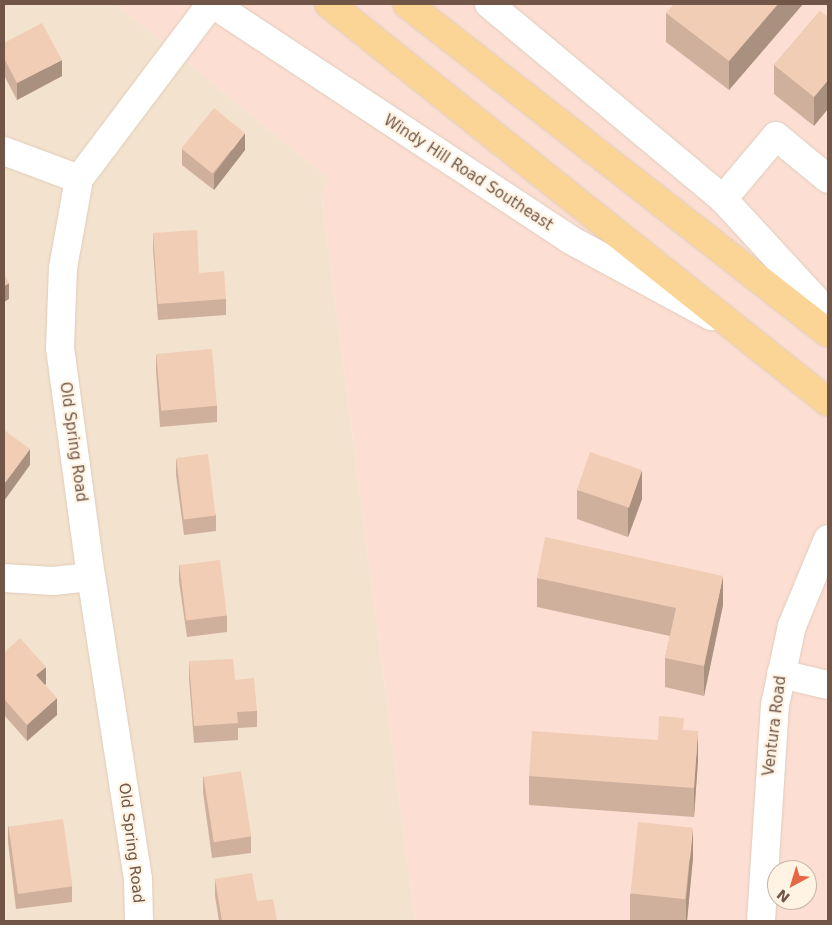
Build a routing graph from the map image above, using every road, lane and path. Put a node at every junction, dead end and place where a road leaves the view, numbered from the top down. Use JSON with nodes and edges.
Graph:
{"nodes":[{"id":1,"x":212,"y":4,"type":"edge"},
{"id":2,"x":329,"y":4,"type":"edge"},
{"id":3,"x":407,"y":4,"type":"edge"},
{"id":4,"x":488,"y":4,"type":"edge"},
{"id":5,"x":4,"y":151,"type":"edge"},
{"id":6,"x":79,"y":179,"type":"junction"},
{"id":7,"x":828,"y":179,"type":"edge"},
{"id":8,"x":723,"y":199,"type":"junction"},
{"id":9,"x":828,"y":313,"type":"edge"},
{"id":10,"x":731,"y":327,"type":"junction"},
{"id":11,"x":828,"y":333,"type":"edge"},
{"id":12,"x":828,"y":402,"type":"edge"},
{"id":13,"x":828,"y":539,"type":"edge"},
{"id":14,"x":92,"y":577,"type":"junction"},
{"id":15,"x":820,"y":577,"type":"edge"},
{"id":16,"x":4,"y":578,"type":"edge"},
{"id":17,"x":781,"y":674,"type":"junction"},
{"id":18,"x":828,"y":684,"type":"edge"},
{"id":19,"x":139,"y":921,"type":"edge"},
{"id":20,"x":761,"y":921,"type":"edge"}],
"edges":[{"from":1,"to":6,"type":"street","name":"Old Spring Road"},
{"from":1,"to":10,"type":"street","name":"Windy Hill Road Southeast"},
{"from":2,"to":10,"type":"main road","name":"Windy Hill Road Southeast"},
{"from":3,"to":11,"type":"main road"},
{"from":4,"to":8,"type":"street"},
{"from":5,"to":6,"type":"street"},
{"from":6,"to":14,"type":"street","name":"Old Spring Road"},
{"from":7,"to":8,"type":"street"},
{"from":8,"to":9,"type":"street"},
{"from":10,"to":12,"type":"main road","name":"Windy Hill Road Southeast"},
{"from":13,"to":15,"type":"street","name":"Ventura Road"},
{"from":14,"to":16,"type":"street"},
{"from":14,"to":19,"type":"street","name":"Old Spring Road"},
{"from":15,"to":17,"type":"street","name":"Ventura Road"},
{"from":17,"to":18,"type":"street"},
{"from":17,"to":20,"type":"street","name":"Ventura Road"}]}
